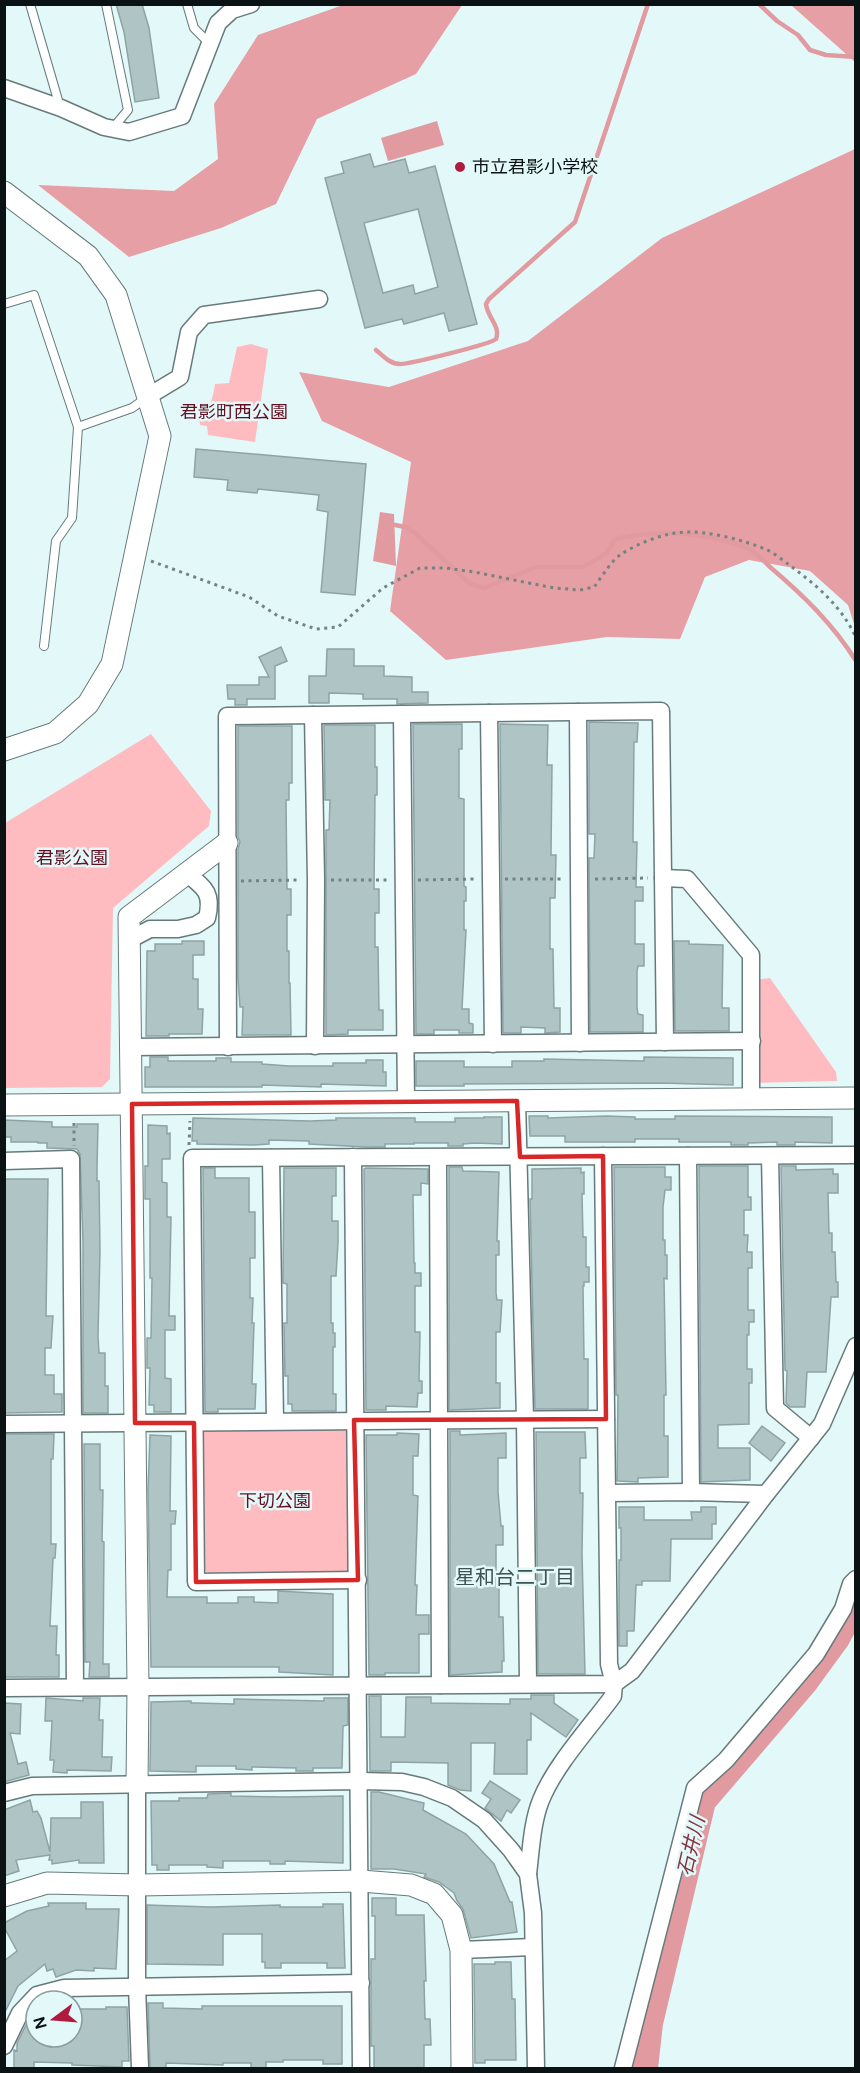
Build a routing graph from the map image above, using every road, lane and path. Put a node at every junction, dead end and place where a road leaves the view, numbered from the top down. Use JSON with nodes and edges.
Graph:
{"nodes":[{"id":1,"x":30,"y":4,"type":"edge"},
{"id":2,"x":106,"y":4,"type":"edge"},
{"id":3,"x":187,"y":4,"type":"edge"},
{"id":4,"x":251,"y":4,"type":"edge"},
{"id":5,"x":210,"y":44,"type":"junction"},
{"id":6,"x":4,"y":88,"type":"edge"},
{"id":7,"x":61,"y":108,"type":"junction"},
{"id":8,"x":113,"y":128,"type":"junction"},
{"id":9,"x":4,"y":192,"type":"edge"},
{"id":10,"x":319,"y":299,"type":"dead end"},
{"id":11,"x":4,"y":304,"type":"edge"},
{"id":12,"x":147,"y":396,"type":"junction"},
{"id":13,"x":78,"y":427,"type":"junction"},
{"id":14,"x":135,"y":555,"type":"junction"},
{"id":15,"x":855,"y":638,"type":"edge"},
{"id":16,"x":44,"y":646,"type":"dead end"},
{"id":17,"x":578,"y":712,"type":"junction"},
{"id":18,"x":489,"y":713,"type":"junction"},
{"id":19,"x":402,"y":714,"type":"junction"},
{"id":20,"x":313,"y":715,"type":"junction"},
{"id":21,"x":4,"y":750,"type":"edge"},
{"id":22,"x":227,"y":843,"type":"junction"},
{"id":23,"x":186,"y":873,"type":"junction"},
{"id":24,"x":663,"y":878,"type":"junction"},
{"id":25,"x":491,"y":879,"type":"junction"},
{"id":26,"x":578,"y":879,"type":"junction"},
{"id":27,"x":316,"y":880,"type":"junction"},
{"id":28,"x":405,"y":880,"type":"junction"},
{"id":29,"x":227,"y":881,"type":"junction"},
{"id":30,"x":129,"y":940,"type":"junction"},
{"id":31,"x":752,"y":1041,"type":"junction"},
{"id":32,"x":665,"y":1042,"type":"junction"},
{"id":33,"x":580,"y":1043,"type":"junction"},
{"id":34,"x":493,"y":1044,"type":"junction"},
{"id":35,"x":315,"y":1046,"type":"junction"},
{"id":36,"x":406,"y":1046,"type":"junction"},
{"id":37,"x":131,"y":1047,"type":"junction"},
{"id":38,"x":228,"y":1047,"type":"junction"},
{"id":39,"x":855,"y":1098,"type":"edge"},
{"id":40,"x":751,"y":1099,"type":"junction"},
{"id":41,"x":406,"y":1101,"type":"junction"},
{"id":42,"x":518,"y":1101,"type":"junction"},
{"id":43,"x":132,"y":1104,"type":"junction"},
{"id":44,"x":190,"y":1104,"type":"junction"},
{"id":45,"x":4,"y":1105,"type":"edge"},
{"id":46,"x":74,"y":1105,"type":"junction"},
{"id":47,"x":855,"y":1155,"type":"edge"},
{"id":48,"x":520,"y":1156,"type":"junction"},
{"id":49,"x":603,"y":1156,"type":"junction"},
{"id":50,"x":688,"y":1156,"type":"junction"},
{"id":51,"x":770,"y":1156,"type":"junction"},
{"id":52,"x":353,"y":1157,"type":"junction"},
{"id":53,"x":192,"y":1158,"type":"junction"},
{"id":54,"x":271,"y":1158,"type":"junction"},
{"id":55,"x":438,"y":1158,"type":"junction"},
{"id":56,"x":71,"y":1159,"type":"junction"},
{"id":57,"x":4,"y":1161,"type":"edge"},
{"id":58,"x":855,"y":1346,"type":"edge"},
{"id":59,"x":606,"y":1419,"type":"junction"},
{"id":60,"x":354,"y":1420,"type":"junction"},
{"id":61,"x":439,"y":1420,"type":"junction"},
{"id":62,"x":525,"y":1420,"type":"junction"},
{"id":63,"x":275,"y":1421,"type":"junction"},
{"id":64,"x":194,"y":1422,"type":"junction"},
{"id":65,"x":135,"y":1423,"type":"junction"},
{"id":66,"x":4,"y":1424,"type":"edge"},
{"id":67,"x":73,"y":1424,"type":"junction"},
{"id":68,"x":811,"y":1438,"type":"junction"},
{"id":69,"x":691,"y":1492,"type":"junction"},
{"id":70,"x":608,"y":1494,"type":"junction"},
{"id":71,"x":766,"y":1494,"type":"junction"},
{"id":72,"x":855,"y":1579,"type":"edge"},
{"id":73,"x":358,"y":1580,"type":"junction"},
{"id":74,"x":528,"y":1684,"type":"junction"},
{"id":75,"x":614,"y":1684,"type":"junction"},
{"id":76,"x":359,"y":1685,"type":"junction"},
{"id":77,"x":440,"y":1685,"type":"junction"},
{"id":78,"x":75,"y":1687,"type":"junction"},
{"id":79,"x":138,"y":1687,"type":"junction"},
{"id":80,"x":4,"y":1688,"type":"edge"},
{"id":81,"x":360,"y":1780,"type":"junction"},
{"id":82,"x":137,"y":1785,"type":"junction"},
{"id":83,"x":4,"y":1793,"type":"edge"},
{"id":84,"x":528,"y":1874,"type":"junction"},
{"id":85,"x":361,"y":1881,"type":"junction"},
{"id":86,"x":138,"y":1885,"type":"junction"},
{"id":87,"x":4,"y":1896,"type":"edge"},
{"id":88,"x":534,"y":1947,"type":"junction"},
{"id":89,"x":461,"y":1950,"type":"junction"},
{"id":90,"x":361,"y":1983,"type":"junction"},
{"id":91,"x":137,"y":1986,"type":"junction"},
{"id":92,"x":4,"y":2046,"type":"edge"},
{"id":93,"x":140,"y":2068,"type":"edge"},
{"id":94,"x":362,"y":2068,"type":"edge"},
{"id":95,"x":462,"y":2068,"type":"edge"},
{"id":96,"x":536,"y":2068,"type":"edge"},
{"id":97,"x":623,"y":2068,"type":"edge"}],
"edges":[{"from":1,"to":7,"type":"lane"},
{"from":2,"to":8,"type":"lane"},
{"from":3,"to":5,"type":"lane"},
{"from":4,"to":5,"type":"street"},
{"from":5,"to":8,"type":"street"},
{"from":6,"to":7,"type":"street"},
{"from":7,"to":8,"type":"street"},
{"from":9,"to":12,"type":"street"},
{"from":10,"to":12,"type":"street"},
{"from":11,"to":13,"type":"lane"},
{"from":12,"to":13,"type":"lane"},
{"from":12,"to":14,"type":"street"},
{"from":13,"to":16,"type":"lane"},
{"from":14,"to":15,"type":"path"},
{"from":14,"to":21,"type":"street"},
{"from":17,"to":18,"type":"street"},
{"from":17,"to":24,"type":"street"},
{"from":17,"to":26,"type":"street"},
{"from":18,"to":19,"type":"street"},
{"from":18,"to":25,"type":"street"},
{"from":19,"to":20,"type":"street"},
{"from":19,"to":28,"type":"street"},
{"from":20,"to":22,"type":"street"},
{"from":20,"to":27,"type":"street"},
{"from":22,"to":23,"type":"street"},
{"from":22,"to":29,"type":"street"},
{"from":23,"to":30,"type":"street"},
{"from":23,"to":30,"type":"street"},
{"from":24,"to":26,"type":"path"},
{"from":24,"to":31,"type":"street"},
{"from":24,"to":32,"type":"street"},
{"from":25,"to":26,"type":"path"},
{"from":25,"to":28,"type":"path"},
{"from":25,"to":34,"type":"street"},
{"from":26,"to":33,"type":"street"},
{"from":27,"to":28,"type":"path"},
{"from":27,"to":29,"type":"path"},
{"from":27,"to":35,"type":"street"},
{"from":28,"to":36,"type":"street"},
{"from":29,"to":38,"type":"street"},
{"from":30,"to":37,"type":"street"},
{"from":31,"to":32,"type":"street"},
{"from":31,"to":40,"type":"street"},
{"from":32,"to":33,"type":"street"},
{"from":33,"to":34,"type":"street"},
{"from":34,"to":36,"type":"street"},
{"from":35,"to":36,"type":"street"},
{"from":35,"to":38,"type":"street"},
{"from":36,"to":41,"type":"street"},
{"from":37,"to":38,"type":"street"},
{"from":37,"to":43,"type":"street"},
{"from":39,"to":40,"type":"street"},
{"from":40,"to":42,"type":"street"},
{"from":41,"to":42,"type":"street"},
{"from":41,"to":44,"type":"street"},
{"from":42,"to":48,"type":"street"},
{"from":43,"to":44,"type":"street"},
{"from":43,"to":46,"type":"street"},
{"from":43,"to":65,"type":"street"},
{"from":44,"to":53,"type":"path"},
{"from":45,"to":46,"type":"street"},
{"from":46,"to":56,"type":"path"},
{"from":47,"to":51,"type":"street"},
{"from":48,"to":49,"type":"street"},
{"from":48,"to":55,"type":"street"},
{"from":48,"to":62,"type":"street"},
{"from":49,"to":50,"type":"street"},
{"from":49,"to":59,"type":"street"},
{"from":50,"to":51,"type":"street"},
{"from":50,"to":69,"type":"street"},
{"from":51,"to":68,"type":"street"},
{"from":52,"to":54,"type":"street"},
{"from":52,"to":55,"type":"street"},
{"from":52,"to":60,"type":"street"},
{"from":53,"to":54,"type":"street"},
{"from":53,"to":64,"type":"street"},
{"from":54,"to":63,"type":"street"},
{"from":55,"to":61,"type":"street"},
{"from":56,"to":57,"type":"street"},
{"from":56,"to":67,"type":"street"},
{"from":58,"to":68,"type":"street"},
{"from":59,"to":62,"type":"street"},
{"from":59,"to":70,"type":"street"},
{"from":60,"to":61,"type":"street"},
{"from":60,"to":63,"type":"street"},
{"from":60,"to":73,"type":"street"},
{"from":61,"to":62,"type":"street"},
{"from":61,"to":77,"type":"street"},
{"from":62,"to":74,"type":"street"},
{"from":63,"to":64,"type":"street"},
{"from":64,"to":65,"type":"street"},
{"from":64,"to":73,"type":"street"},
{"from":65,"to":67,"type":"street"},
{"from":65,"to":79,"type":"street"},
{"from":66,"to":67,"type":"street"},
{"from":67,"to":78,"type":"street"},
{"from":68,"to":71,"type":"street"},
{"from":69,"to":70,"type":"street"},
{"from":69,"to":71,"type":"street"},
{"from":70,"to":75,"type":"street"},
{"from":71,"to":75,"type":"street"},
{"from":72,"to":97,"type":"street"},
{"from":73,"to":76,"type":"street"},
{"from":74,"to":75,"type":"street"},
{"from":74,"to":77,"type":"street"},
{"from":75,"to":84,"type":"street"},
{"from":76,"to":77,"type":"street"},
{"from":76,"to":79,"type":"street"},
{"from":76,"to":81,"type":"street"},
{"from":78,"to":79,"type":"street"},
{"from":78,"to":80,"type":"street"},
{"from":79,"to":82,"type":"street"},
{"from":81,"to":82,"type":"street"},
{"from":81,"to":84,"type":"street"},
{"from":81,"to":85,"type":"street"},
{"from":82,"to":83,"type":"street"},
{"from":82,"to":86,"type":"street"},
{"from":84,"to":88,"type":"street"},
{"from":85,"to":86,"type":"street"},
{"from":85,"to":89,"type":"street"},
{"from":85,"to":90,"type":"street"},
{"from":86,"to":87,"type":"street"},
{"from":86,"to":91,"type":"street"},
{"from":88,"to":89,"type":"street"},
{"from":88,"to":96,"type":"street"},
{"from":89,"to":95,"type":"street"},
{"from":90,"to":91,"type":"street"},
{"from":90,"to":94,"type":"street"},
{"from":91,"to":92,"type":"street"},
{"from":91,"to":93,"type":"street"}]}
